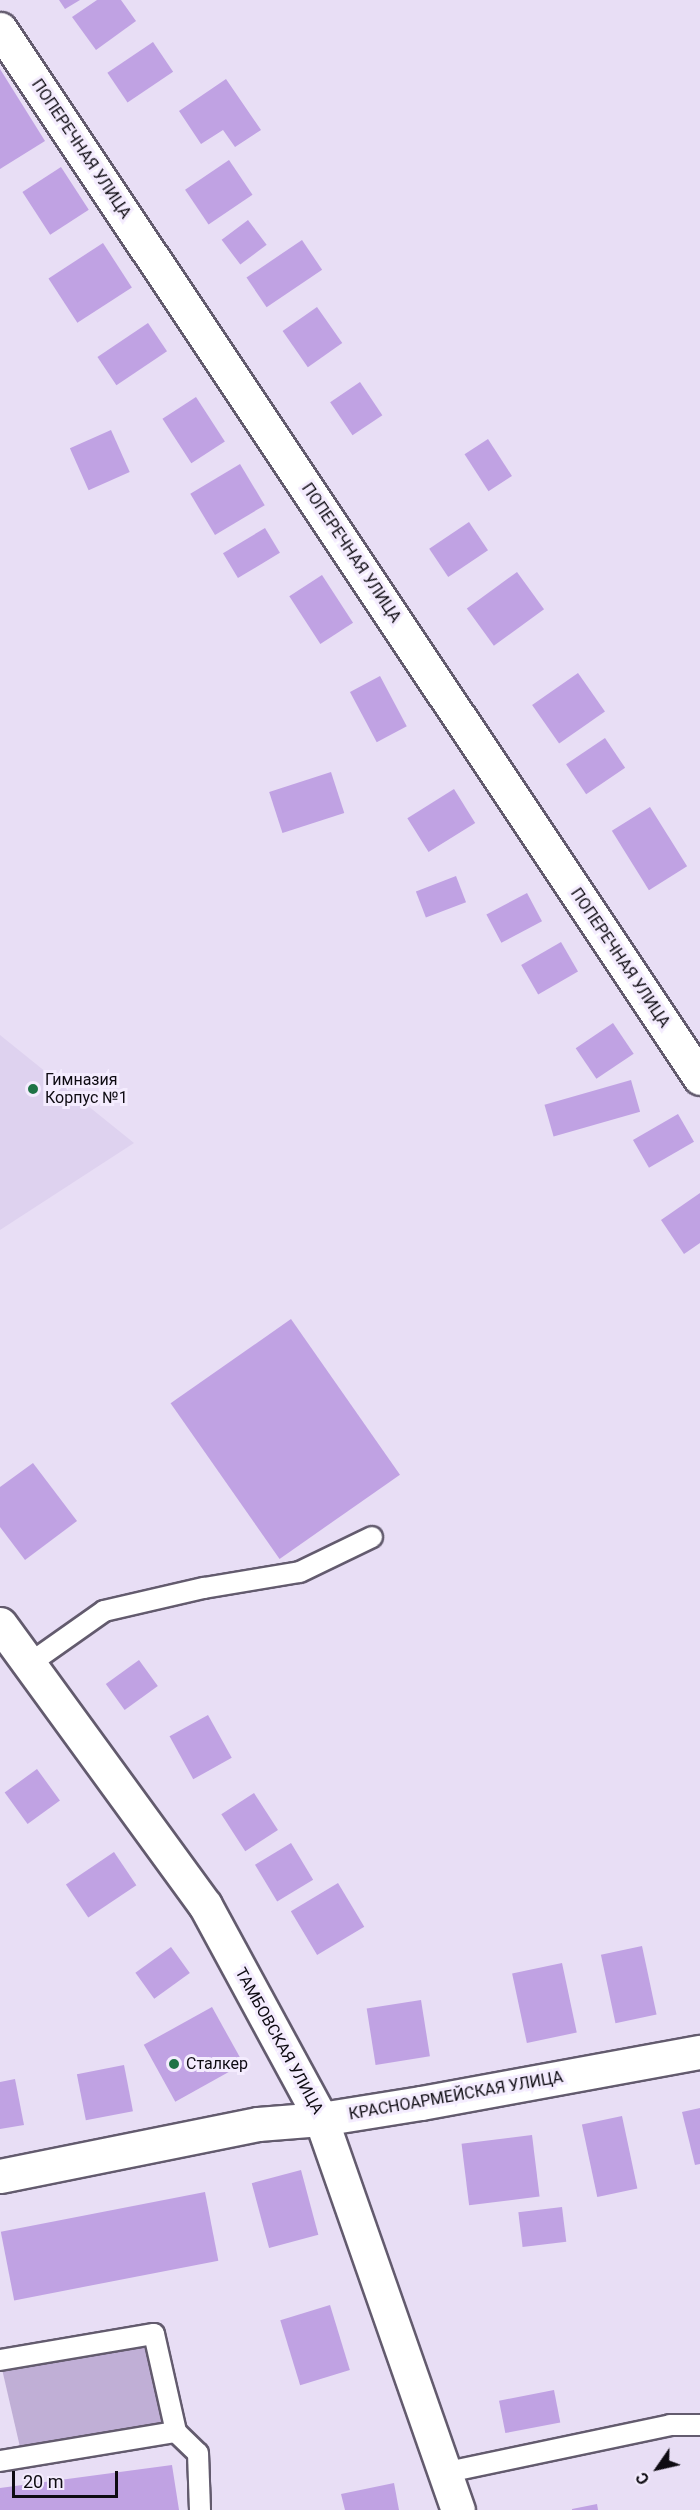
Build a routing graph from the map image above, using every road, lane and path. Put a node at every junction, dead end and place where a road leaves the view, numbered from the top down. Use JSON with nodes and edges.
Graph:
{"nodes":[{"id":1,"x":0,"y":29,"type":"edge"},
{"id":2,"x":700,"y":1078,"type":"edge"},
{"id":3,"x":372,"y":1537,"type":"dead end"},
{"id":4,"x":0,"y":1624,"type":"edge"},
{"id":5,"x":29,"y":1664,"type":"junction"},
{"id":6,"x":700,"y":2052,"type":"edge"},
{"id":7,"x":321,"y":2120,"type":"junction"},
{"id":8,"x":0,"y":2176,"type":"edge"},
{"id":9,"x":0,"y":2360,"type":"edge"},
{"id":10,"x":700,"y":2425,"type":"edge"},
{"id":11,"x":176,"y":2432,"type":"junction"},
{"id":12,"x":0,"y":2461,"type":"edge"},
{"id":13,"x":443,"y":2473,"type":"junction"},
{"id":14,"x":200,"y":2510,"type":"edge"},
{"id":15,"x":458,"y":2510,"type":"edge"}],
"edges":[{"from":1,"to":2,"type":"street","name":"ПОПЕРЕЧНАЯ УЛИЦА"},
{"from":3,"to":5,"type":"lane"},
{"from":4,"to":5,"type":"street","name":"ТАМБОВСКАЯ УЛИЦА"},
{"from":5,"to":7,"type":"street","name":"ТАМБОВСКАЯ УЛИЦА"},
{"from":6,"to":7,"type":"street","name":"КРАСНОАРМЕЙСКАЯ УЛИЦА"},
{"from":7,"to":8,"type":"street","name":"КРАСНОАРМЕЙСКАЯ УЛИЦА"},
{"from":7,"to":13,"type":"street","name":"ТАМБОВСКАЯ УЛИЦА"},
{"from":9,"to":11,"type":"lane"},
{"from":10,"to":13,"type":"lane"},
{"from":11,"to":12,"type":"lane"},
{"from":11,"to":14,"type":"lane"},
{"from":13,"to":15,"type":"street","name":"ТАМБОВСКАЯ УЛИЦА"}]}
